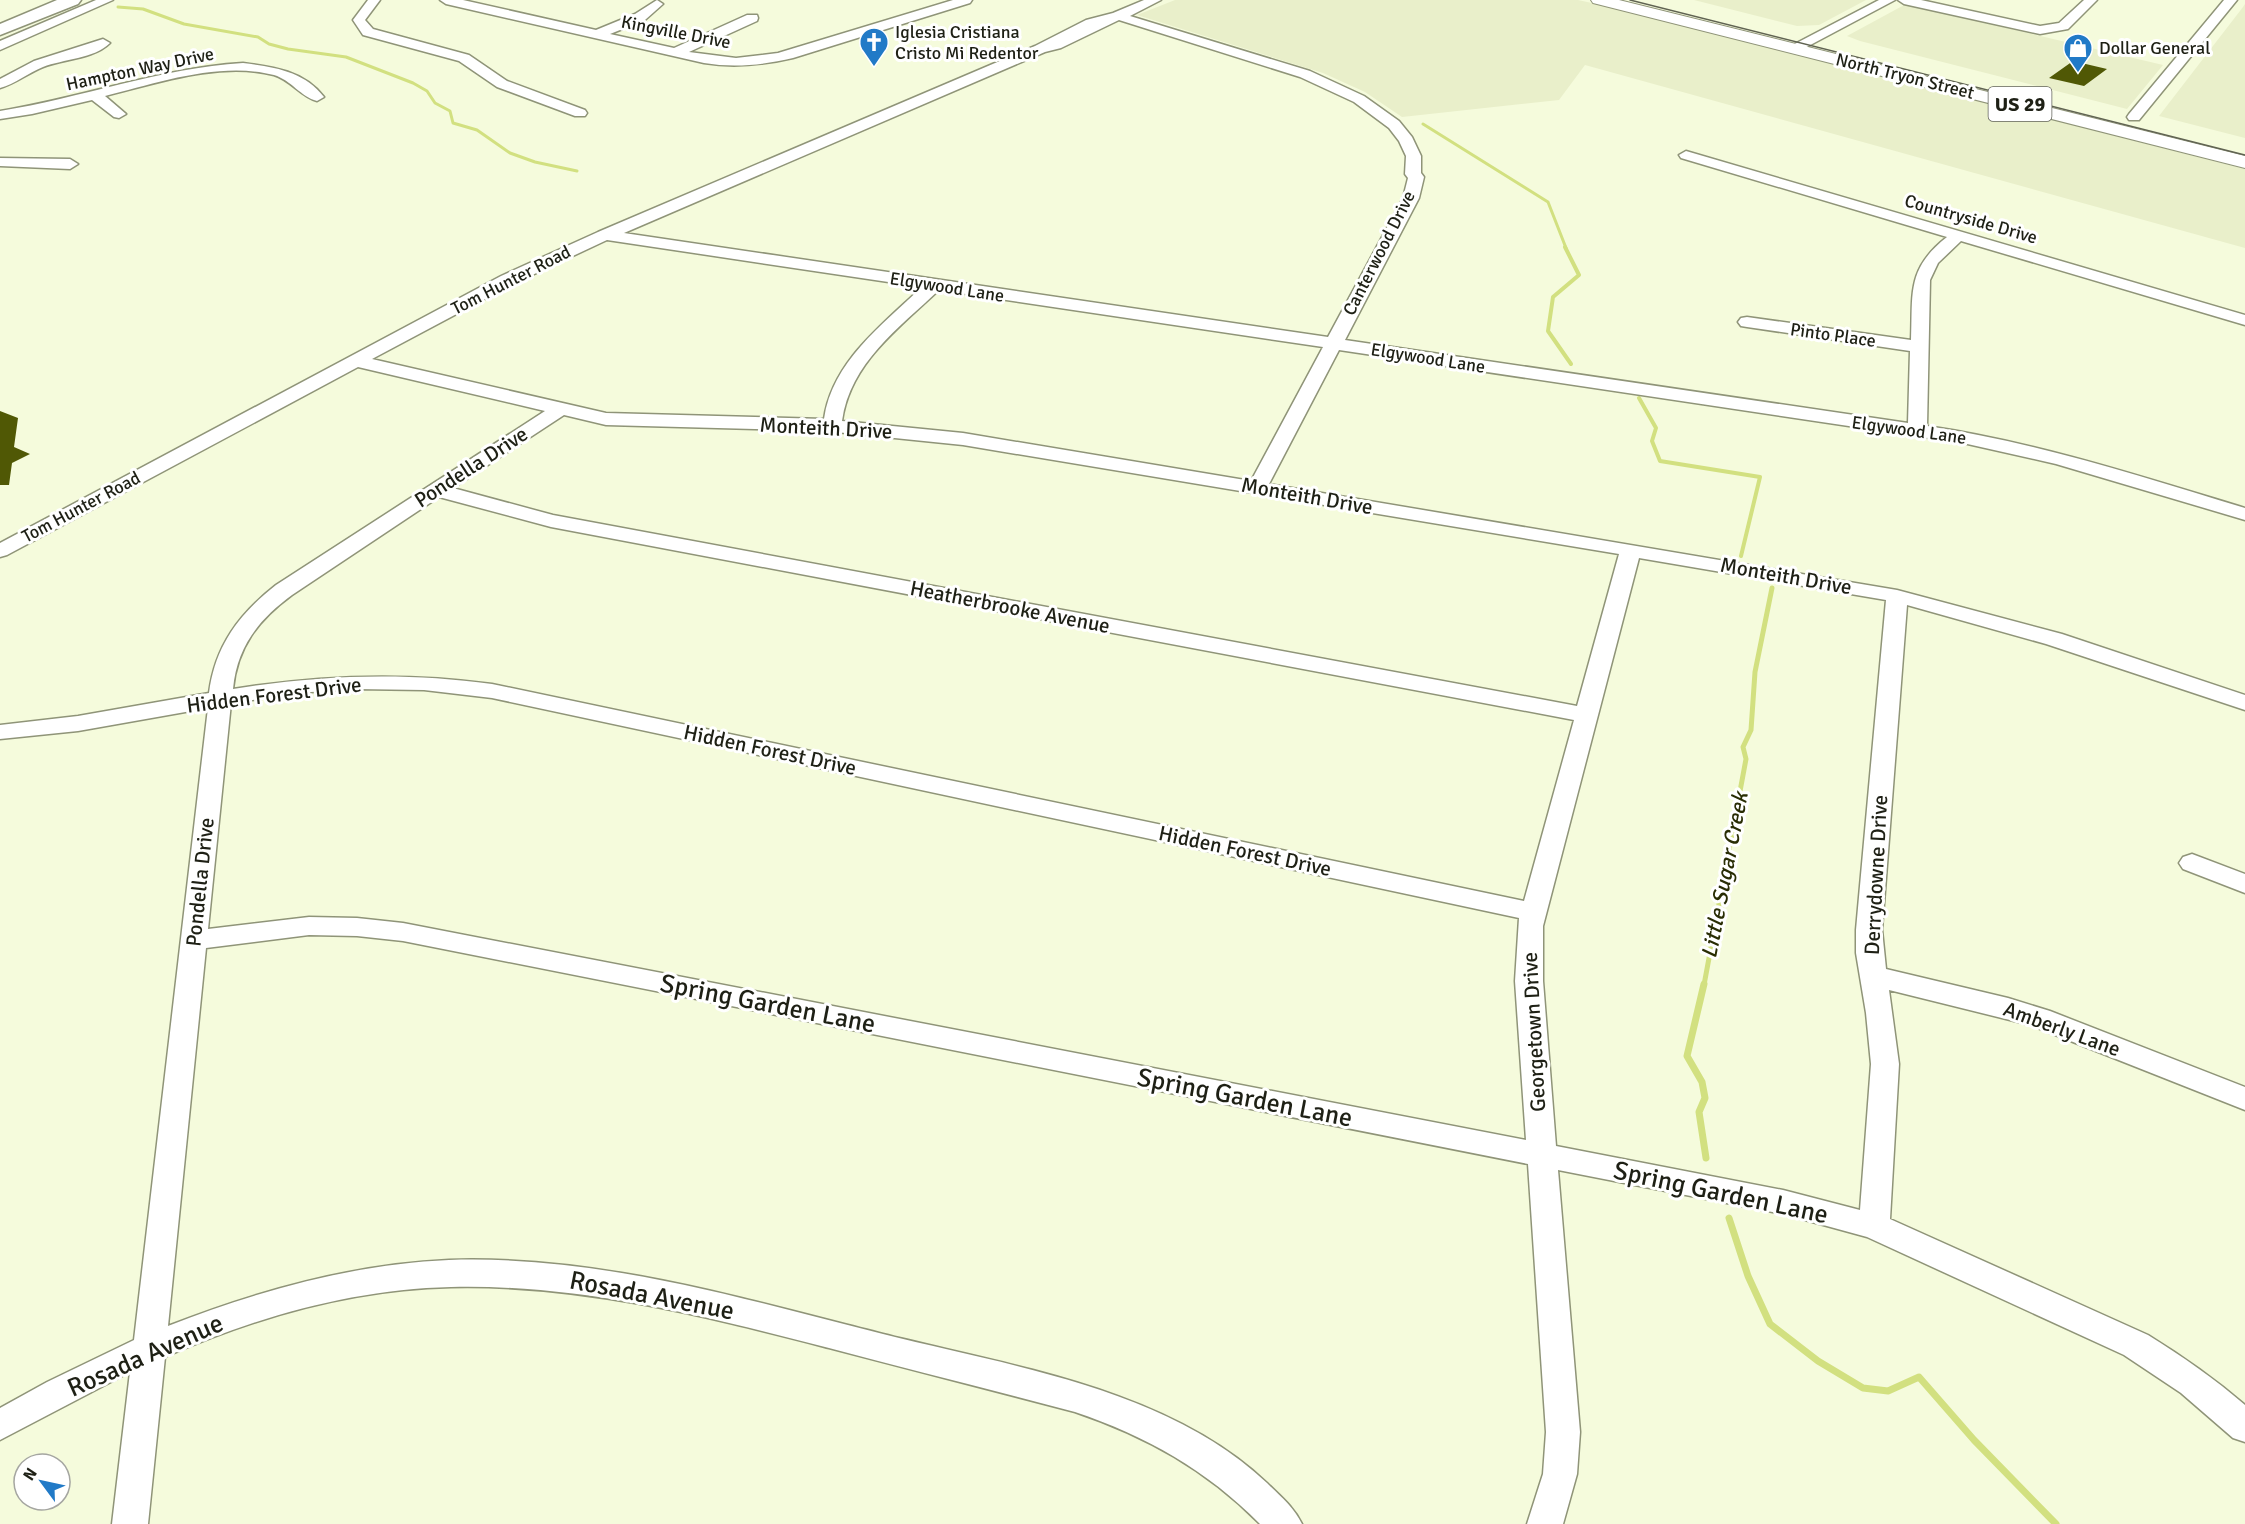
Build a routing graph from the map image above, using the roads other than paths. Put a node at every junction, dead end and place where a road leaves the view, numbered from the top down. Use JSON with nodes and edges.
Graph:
{"nodes":[{"id":1,"x":72,"y":0,"type":"edge"},
{"id":2,"x":107,"y":0,"type":"edge"},
{"id":3,"x":374,"y":0,"type":"edge"},
{"id":4,"x":446,"y":0,"type":"edge"},
{"id":5,"x":966,"y":0,"type":"edge"},
{"id":6,"x":1155,"y":0,"type":"edge"},
{"id":7,"x":1599,"y":0,"type":"edge"},
{"id":8,"x":1889,"y":0,"type":"edge"},
{"id":9,"x":1904,"y":0,"type":"edge"},
{"id":10,"x":2091,"y":0,"type":"edge"},
{"id":11,"x":2231,"y":0,"type":"edge"},
{"id":12,"x":657,"y":4,"type":"dead end"},
{"id":13,"x":538,"y":8,"type":"dead end"},
{"id":14,"x":519,"y":16,"type":"junction"},
{"id":15,"x":1118,"y":16,"type":"junction"},
{"id":16,"x":752,"y":18,"type":"dead end"},
{"id":17,"x":1790,"y":29,"type":"dead end"},
{"id":18,"x":0,"y":30,"type":"edge"},
{"id":19,"x":598,"y":34,"type":"junction"},
{"id":20,"x":1819,"y":36,"type":"junction"},
{"id":21,"x":1840,"y":42,"type":"dead end"},
{"id":22,"x":103,"y":43,"type":"dead end"},
{"id":23,"x":0,"y":46,"type":"edge"},
{"id":24,"x":1794,"y":48,"type":"junction"},
{"id":25,"x":677,"y":52,"type":"junction"},
{"id":26,"x":1946,"y":69,"type":"dead end"},
{"id":27,"x":0,"y":84,"type":"edge"},
{"id":28,"x":95,"y":95,"type":"junction"},
{"id":29,"x":317,"y":97,"type":"dead end"},
{"id":30,"x":580,"y":113,"type":"dead end"},
{"id":31,"x":119,"y":114,"type":"dead end"},
{"id":32,"x":0,"y":115,"type":"edge"},
{"id":33,"x":2134,"y":117,"type":"junction"},
{"id":34,"x":2245,"y":146,"type":"edge"},
{"id":35,"x":1686,"y":155,"type":"dead end"},
{"id":36,"x":0,"y":162,"type":"edge"},
{"id":37,"x":2245,"y":162,"type":"edge"},
{"id":38,"x":70,"y":164,"type":"dead end"},
{"id":39,"x":604,"y":236,"type":"junction"},
{"id":40,"x":1958,"y":236,"type":"junction"},
{"id":41,"x":934,"y":285,"type":"junction"},
{"id":42,"x":2245,"y":320,"type":"edge"},
{"id":43,"x":1747,"y":322,"type":"dead end"},
{"id":44,"x":1333,"y":344,"type":"junction"},
{"id":45,"x":1920,"y":347,"type":"junction"},
{"id":46,"x":355,"y":361,"type":"junction"},
{"id":47,"x":559,"y":410,"type":"junction"},
{"id":48,"x":832,"y":426,"type":"junction"},
{"id":49,"x":1917,"y":430,"type":"junction"},
{"id":50,"x":1257,"y":488,"type":"junction"},
{"id":51,"x":436,"y":490,"type":"junction"},
{"id":52,"x":2245,"y":514,"type":"edge"},
{"id":53,"x":0,"y":550,"type":"edge"},
{"id":54,"x":1631,"y":550,"type":"junction"},
{"id":55,"x":1897,"y":596,"type":"junction"},
{"id":56,"x":220,"y":700,"type":"junction"},
{"id":57,"x":2245,"y":703,"type":"edge"},
{"id":58,"x":1586,"y":715,"type":"junction"},
{"id":59,"x":0,"y":732,"type":"edge"},
{"id":60,"x":2192,"y":863,"type":"dead end"},
{"id":61,"x":2245,"y":884,"type":"edge"},
{"id":62,"x":1533,"y":912,"type":"junction"},
{"id":63,"x":194,"y":940,"type":"junction"},
{"id":64,"x":1873,"y":976,"type":"junction"},
{"id":65,"x":2245,"y":1099,"type":"edge"},
{"id":66,"x":1542,"y":1156,"type":"junction"},
{"id":67,"x":1874,"y":1226,"type":"junction"},
{"id":68,"x":149,"y":1347,"type":"junction"},
{"id":69,"x":0,"y":1425,"type":"edge"},
{"id":70,"x":2245,"y":1427,"type":"edge"},
{"id":71,"x":130,"y":1524,"type":"edge"},
{"id":72,"x":1284,"y":1524,"type":"edge"},
{"id":73,"x":1545,"y":1524,"type":"edge"}],
"edges":[{"from":1,"to":18,"type":"highway"},
{"from":2,"to":23,"type":"street"},
{"from":3,"to":30,"type":"street"},
{"from":4,"to":14,"type":"street","name":"Kingville Drive"},
{"from":5,"to":25,"type":"street","name":"Kingville Drive"},
{"from":6,"to":15,"type":"street","name":"Tom Hunter Road"},
{"from":7,"to":24,"type":"main road","name":"North Tryon Street","number":"US 29"},
{"from":8,"to":20,"type":"street"},
{"from":9,"to":10,"type":"street"},
{"from":11,"to":33,"type":"street"},
{"from":12,"to":19,"type":"street"},
{"from":13,"to":14,"type":"street"},
{"from":14,"to":19,"type":"street","name":"Kingville Drive"},
{"from":15,"to":39,"type":"street","name":"Tom Hunter Road"},
{"from":15,"to":44,"type":"street","name":"Canterwood Drive"},
{"from":16,"to":25,"type":"street"},
{"from":17,"to":20,"type":"main road","name":"North Tryon Street"},
{"from":19,"to":25,"type":"street","name":"Kingville Drive"},
{"from":20,"to":21,"type":"main road","name":"North Tryon Street"},
{"from":20,"to":24,"type":"street"},
{"from":22,"to":27,"type":"street"},
{"from":24,"to":37,"type":"main road","name":"North Tryon Street","number":"US 29"},
{"from":26,"to":33,"type":"main road","name":"North Tryon Street","number":"US 29"},
{"from":28,"to":29,"type":"street","name":"Hampton Way Drive"},
{"from":28,"to":31,"type":"street"},
{"from":28,"to":32,"type":"street","name":"Hampton Way Drive"},
{"from":33,"to":34,"type":"main road","name":"North Tryon Street","number":"US 29"},
{"from":35,"to":40,"type":"street","name":"Countryside Drive"},
{"from":36,"to":38,"type":"street"},
{"from":39,"to":41,"type":"street","name":"Elgywood Lane"},
{"from":39,"to":46,"type":"street","name":"Tom Hunter Road"},
{"from":40,"to":42,"type":"street","name":"Countryside Drive"},
{"from":40,"to":45,"type":"street"},
{"from":41,"to":44,"type":"street","name":"Elgywood Lane"},
{"from":41,"to":48,"type":"street"},
{"from":43,"to":45,"type":"street","name":"Pinto Place"},
{"from":44,"to":49,"type":"street","name":"Elgywood Lane"},
{"from":44,"to":50,"type":"street","name":"Canterwood Drive"},
{"from":45,"to":49,"type":"street"},
{"from":46,"to":47,"type":"street","name":"Monteith Drive"},
{"from":46,"to":53,"type":"street","name":"Tom Hunter Road"},
{"from":47,"to":48,"type":"street","name":"Monteith Drive"},
{"from":47,"to":51,"type":"street","name":"Pondella Drive"},
{"from":48,"to":50,"type":"street","name":"Monteith Drive"},
{"from":49,"to":52,"type":"street","name":"Elgywood Lane"},
{"from":50,"to":54,"type":"street","name":"Monteith Drive"},
{"from":51,"to":56,"type":"street","name":"Pondella Drive"},
{"from":51,"to":58,"type":"street","name":"Heatherbrooke Avenue"},
{"from":54,"to":55,"type":"street","name":"Monteith Drive"},
{"from":54,"to":58,"type":"street","name":"Georgetown Drive"},
{"from":55,"to":57,"type":"street","name":"Monteith Drive"},
{"from":55,"to":64,"type":"street","name":"Derrydowne Drive"},
{"from":56,"to":59,"type":"street","name":"Hidden Forest Drive"},
{"from":56,"to":62,"type":"street","name":"Hidden Forest Drive"},
{"from":56,"to":63,"type":"street","name":"Pondella Drive"},
{"from":58,"to":62,"type":"street","name":"Georgetown Drive"},
{"from":60,"to":61,"type":"street"},
{"from":62,"to":66,"type":"street","name":"Georgetown Drive"},
{"from":63,"to":66,"type":"street","name":"Spring Garden Lane"},
{"from":63,"to":68,"type":"street","name":"Pondella Drive"},
{"from":64,"to":65,"type":"street","name":"Amberly Lane"},
{"from":64,"to":67,"type":"street","name":"Derrydowne Drive"},
{"from":66,"to":67,"type":"street","name":"Spring Garden Lane"},
{"from":66,"to":73,"type":"street","name":"Georgetown Drive"},
{"from":67,"to":70,"type":"street","name":"Spring Garden Lane"},
{"from":68,"to":69,"type":"street","name":"Rosada Avenue"},
{"from":68,"to":71,"type":"street","name":"Pondella Drive"},
{"from":68,"to":72,"type":"street","name":"Rosada Avenue"}]}
